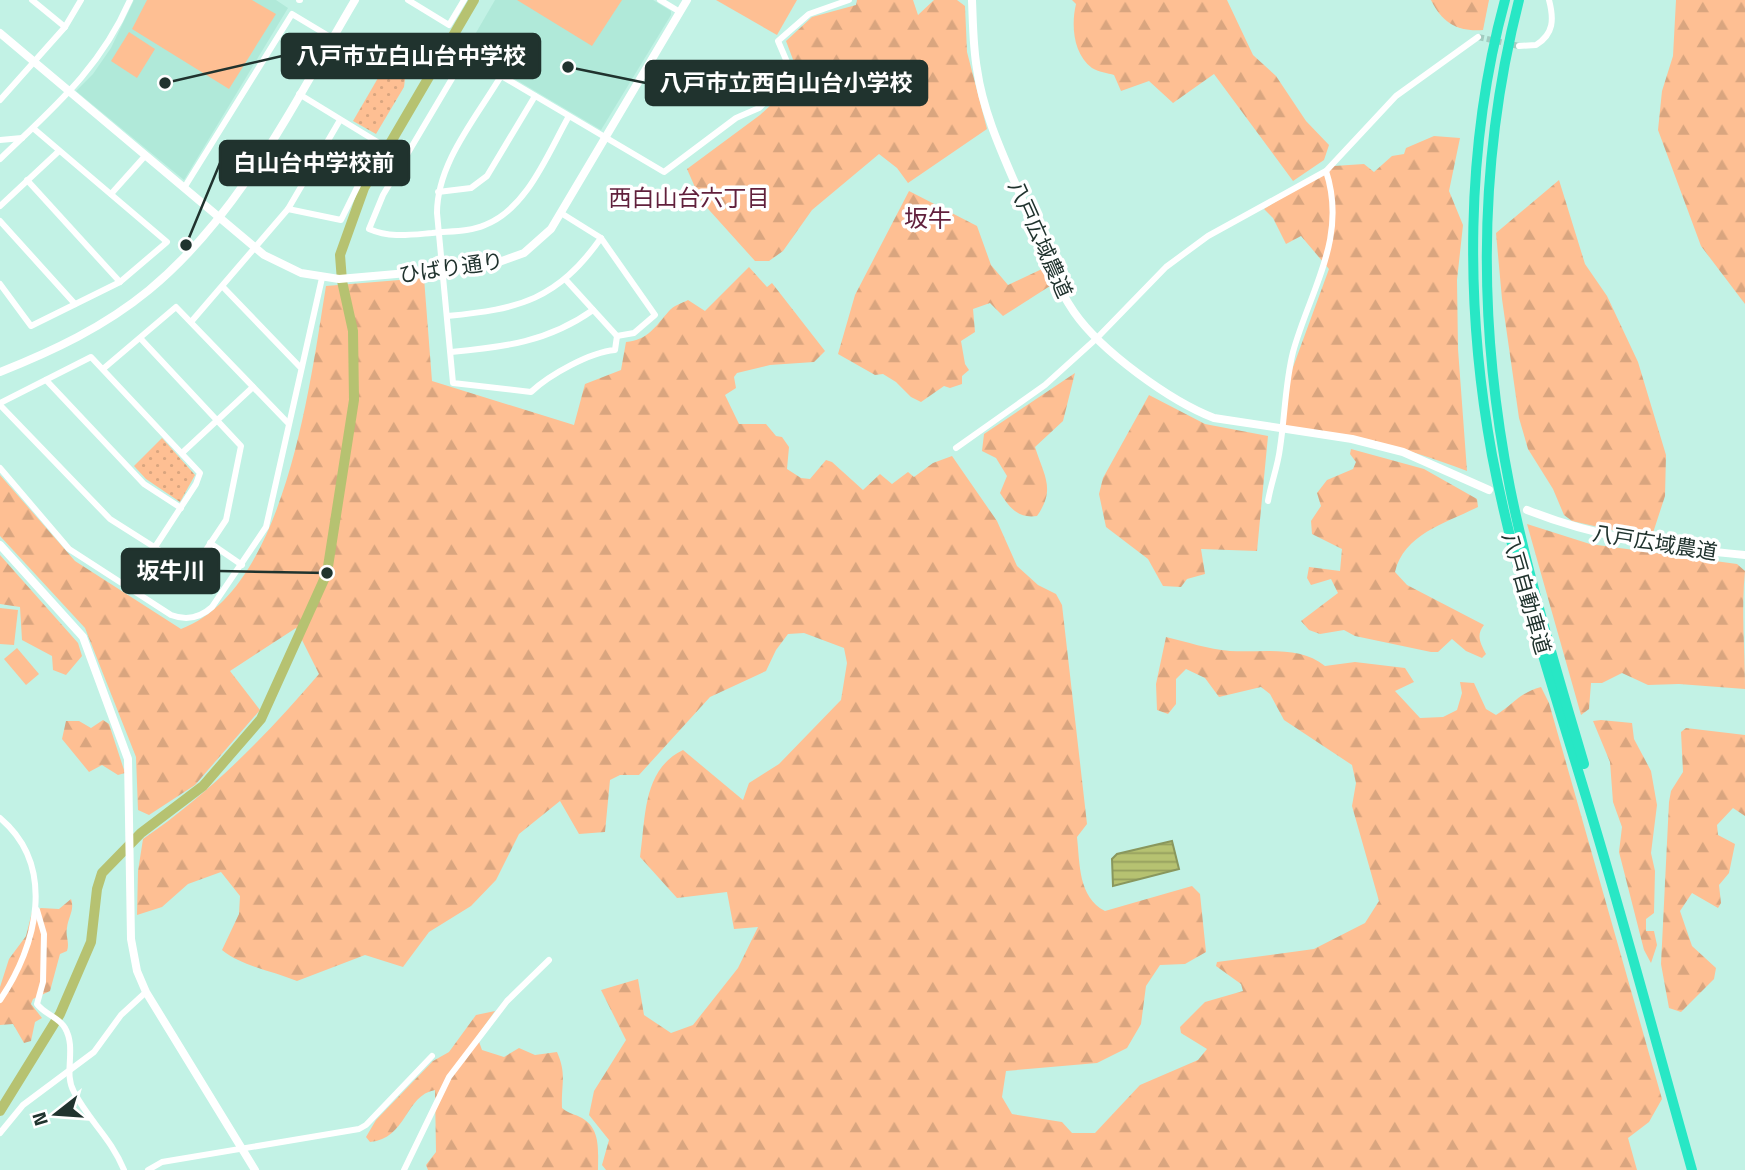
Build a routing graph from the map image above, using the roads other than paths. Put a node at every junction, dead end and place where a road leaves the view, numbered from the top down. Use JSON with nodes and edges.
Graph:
{"nodes":[{"id":1,"x":32,"y":0,"type":"edge"},
{"id":2,"x":81,"y":0,"type":"edge"},
{"id":3,"x":130,"y":0,"type":"edge"},
{"id":4,"x":355,"y":0,"type":"edge"},
{"id":5,"x":464,"y":0,"type":"edge"},
{"id":6,"x":660,"y":0,"type":"edge"},
{"id":7,"x":687,"y":0,"type":"edge"},
{"id":8,"x":849,"y":0,"type":"edge"},
{"id":9,"x":972,"y":0,"type":"edge"},
{"id":10,"x":1504,"y":0,"type":"edge"},
{"id":11,"x":1519,"y":0,"type":"edge"},
{"id":12,"x":1549,"y":0,"type":"edge"},
{"id":13,"x":410,"y":1,"type":"edge"},
{"id":14,"x":680,"y":12,"type":"junction"},
{"id":15,"x":65,"y":27,"type":"junction"},
{"id":16,"x":0,"y":33,"type":"edge"},
{"id":17,"x":1478,"y":37,"type":"dead end"},
{"id":18,"x":332,"y":38,"type":"junction"},
{"id":19,"x":1518,"y":46,"type":"tunnel mouth"},
{"id":20,"x":35,"y":62,"type":"junction"},
{"id":21,"x":501,"y":76,"type":"junction"},
{"id":22,"x":69,"y":92,"type":"junction"},
{"id":23,"x":299,"y":94,"type":"junction"},
{"id":24,"x":535,"y":96,"type":"junction"},
{"id":25,"x":1,"y":97,"type":"edge"},
{"id":26,"x":569,"y":117,"type":"junction"},
{"id":27,"x":340,"y":120,"type":"junction"},
{"id":28,"x":33,"y":128,"type":"junction"},
{"id":29,"x":22,"y":138,"type":"junction"},
{"id":30,"x":605,"y":138,"type":"junction"},
{"id":31,"x":0,"y":140,"type":"edge"},
{"id":32,"x":59,"y":150,"type":"junction"},
{"id":33,"x":145,"y":156,"type":"junction"},
{"id":34,"x":0,"y":159,"type":"edge"},
{"id":35,"x":1326,"y":171,"type":"junction"},
{"id":36,"x":27,"y":180,"type":"junction"},
{"id":37,"x":184,"y":188,"type":"junction"},
{"id":38,"x":438,"y":191,"type":"junction"},
{"id":39,"x":111,"y":194,"type":"junction"},
{"id":40,"x":0,"y":206,"type":"edge"},
{"id":41,"x":288,"y":209,"type":"junction"},
{"id":42,"x":561,"y":213,"type":"junction"},
{"id":43,"x":219,"y":218,"type":"junction"},
{"id":44,"x":0,"y":222,"type":"edge"},
{"id":45,"x":439,"y":233,"type":"junction"},
{"id":46,"x":601,"y":238,"type":"junction"},
{"id":47,"x":257,"y":250,"type":"junction"},
{"id":48,"x":442,"y":270,"type":"junction"},
{"id":49,"x":325,"y":278,"type":"junction"},
{"id":50,"x":566,"y":280,"type":"junction"},
{"id":51,"x":120,"y":282,"type":"junction"},
{"id":52,"x":0,"y":284,"type":"edge"},
{"id":53,"x":223,"y":287,"type":"junction"},
{"id":54,"x":75,"y":304,"type":"junction"},
{"id":55,"x":593,"y":310,"type":"junction"},
{"id":56,"x":447,"y":316,"type":"junction"},
{"id":57,"x":191,"y":322,"type":"junction"},
{"id":58,"x":617,"y":336,"type":"junction"},
{"id":59,"x":1097,"y":338,"type":"junction"},
{"id":60,"x":141,"y":339,"type":"junction"},
{"id":61,"x":450,"y":352,"type":"junction"},
{"id":62,"x":300,"y":367,"type":"junction"},
{"id":63,"x":103,"y":369,"type":"junction"},
{"id":64,"x":0,"y":372,"type":"edge"},
{"id":65,"x":46,"y":380,"type":"junction"},
{"id":66,"x":253,"y":387,"type":"junction"},
{"id":67,"x":0,"y":404,"type":"edge"},
{"id":68,"x":217,"y":420,"type":"junction"},
{"id":69,"x":288,"y":423,"type":"junction"},
{"id":70,"x":1280,"y":429,"type":"junction"},
{"id":71,"x":956,"y":448,"type":"dead end"},
{"id":72,"x":182,"y":453,"type":"junction"},
{"id":73,"x":0,"y":468,"type":"edge"},
{"id":74,"x":1489,"y":490,"type":"dead end"},
{"id":75,"x":1268,"y":501,"type":"dead end"},
{"id":76,"x":181,"y":508,"type":"junction"},
{"id":77,"x":1527,"y":510,"type":"dead end"},
{"id":78,"x":210,"y":543,"type":"junction"},
{"id":79,"x":0,"y":545,"type":"edge"},
{"id":80,"x":155,"y":547,"type":"junction"},
{"id":81,"x":1745,"y":555,"type":"edge"},
{"id":82,"x":242,"y":565,"type":"junction"},
{"id":83,"x":0,"y":818,"type":"edge"},
{"id":84,"x":37,"y":910,"type":"junction"},
{"id":85,"x":549,"y":960,"type":"dead end"},
{"id":86,"x":146,"y":992,"type":"junction"},
{"id":87,"x":0,"y":1000,"type":"edge"},
{"id":88,"x":432,"y":1056,"type":"dead end"},
{"id":89,"x":70,"y":1069,"type":"junction"},
{"id":90,"x":0,"y":1133,"type":"edge"},
{"id":91,"x":243,"y":1149,"type":"junction"},
{"id":92,"x":124,"y":1170,"type":"edge"},
{"id":93,"x":148,"y":1170,"type":"edge"},
{"id":94,"x":255,"y":1170,"type":"edge"},
{"id":95,"x":404,"y":1170,"type":"edge"},
{"id":96,"x":1692,"y":1170,"type":"edge"},
{"id":97,"x":1698,"y":1170,"type":"edge"}],
"edges":[{"from":1,"to":15,"type":"street"},
{"from":2,"to":15,"type":"street"},
{"from":3,"to":22,"type":"street"},
{"from":4,"to":18,"type":"street"},
{"from":5,"to":13,"type":"street"},
{"from":6,"to":14,"type":"street"},
{"from":7,"to":14,"type":"street","name":"ひばり通り"},
{"from":8,"to":30,"type":"street"},
{"from":9,"to":59,"type":"street","name":"八戸広域農道"},
{"from":10,"to":96,"type":"highway","name":"八戸自動車道"},
{"from":11,"to":97,"type":"highway","name":"八戸自動車道"},
{"from":12,"to":19,"type":"street"},
{"from":14,"to":30,"type":"street","name":"ひばり通り"},
{"from":15,"to":20,"type":"street"},
{"from":16,"to":20,"type":"street","name":"ひばり通り"},
{"from":17,"to":35,"type":"street"},
{"from":18,"to":23,"type":"street"},
{"from":18,"to":37,"type":"street"},
{"from":20,"to":22,"type":"street","name":"ひばり通り"},
{"from":20,"to":25,"type":"street"},
{"from":21,"to":24,"type":"street"},
{"from":21,"to":38,"type":"street"},
{"from":21,"to":45,"type":"street"},
{"from":22,"to":28,"type":"street"},
{"from":22,"to":33,"type":"street","name":"ひばり通り"},
{"from":23,"to":27,"type":"street"},
{"from":23,"to":43,"type":"street"},
{"from":24,"to":26,"type":"street"},
{"from":24,"to":38,"type":"street"},
{"from":26,"to":30,"type":"street"},
{"from":26,"to":45,"type":"street"},
{"from":27,"to":41,"type":"street"},
{"from":27,"to":41,"type":"street"},
{"from":28,"to":29,"type":"street"},
{"from":28,"to":32,"type":"street"},
{"from":29,"to":31,"type":"street"},
{"from":29,"to":34,"type":"street"},
{"from":30,"to":42,"type":"street","name":"ひばり通り"},
{"from":32,"to":36,"type":"street"},
{"from":32,"to":39,"type":"street"},
{"from":33,"to":37,"type":"street","name":"ひばり通り"},
{"from":33,"to":39,"type":"street"},
{"from":35,"to":59,"type":"street"},
{"from":35,"to":70,"type":"street"},
{"from":36,"to":40,"type":"street"},
{"from":36,"to":51,"type":"street"},
{"from":37,"to":43,"type":"street","name":"ひばり通り"},
{"from":38,"to":45,"type":"street"},
{"from":39,"to":51,"type":"street"},
{"from":41,"to":47,"type":"street"},
{"from":42,"to":46,"type":"street"},
{"from":42,"to":48,"type":"street","name":"ひばり通り"},
{"from":43,"to":47,"type":"street","name":"ひばり通り"},
{"from":43,"to":64,"type":"street"},
{"from":44,"to":54,"type":"street"},
{"from":45,"to":48,"type":"street"},
{"from":46,"to":50,"type":"street"},
{"from":46,"to":58,"type":"street"},
{"from":47,"to":49,"type":"street","name":"ひばり通り"},
{"from":47,"to":53,"type":"street"},
{"from":48,"to":49,"type":"street","name":"ひばり通り"},
{"from":48,"to":56,"type":"street"},
{"from":49,"to":62,"type":"street"},
{"from":50,"to":55,"type":"street"},
{"from":50,"to":56,"type":"street"},
{"from":51,"to":54,"type":"street"},
{"from":52,"to":54,"type":"street"},
{"from":53,"to":57,"type":"street"},
{"from":53,"to":62,"type":"street"},
{"from":55,"to":58,"type":"street"},
{"from":55,"to":61,"type":"street"},
{"from":56,"to":61,"type":"street"},
{"from":57,"to":60,"type":"street"},
{"from":57,"to":66,"type":"street"},
{"from":58,"to":61,"type":"street"},
{"from":59,"to":70,"type":"street","name":"八戸広域農道"},
{"from":59,"to":71,"type":"street"},
{"from":60,"to":63,"type":"street"},
{"from":60,"to":68,"type":"street"},
{"from":62,"to":69,"type":"street"},
{"from":63,"to":65,"type":"street"},
{"from":63,"to":72,"type":"street"},
{"from":65,"to":67,"type":"street"},
{"from":65,"to":76,"type":"street"},
{"from":66,"to":68,"type":"street"},
{"from":66,"to":69,"type":"street"},
{"from":67,"to":80,"type":"street"},
{"from":68,"to":72,"type":"street"},
{"from":68,"to":78,"type":"street"},
{"from":69,"to":82,"type":"street"},
{"from":70,"to":74,"type":"street","name":"八戸広域農道"},
{"from":70,"to":75,"type":"street"},
{"from":72,"to":76,"type":"street"},
{"from":73,"to":82,"type":"street"},
{"from":76,"to":80,"type":"street"},
{"from":77,"to":81,"type":"street","name":"八戸広域農道"},
{"from":78,"to":80,"type":"street"},
{"from":78,"to":82,"type":"street"},
{"from":79,"to":86,"type":"street"},
{"from":83,"to":84,"type":"street"},
{"from":84,"to":87,"type":"street"},
{"from":84,"to":89,"type":"street"},
{"from":85,"to":95,"type":"street"},
{"from":86,"to":89,"type":"street"},
{"from":86,"to":91,"type":"street"},
{"from":88,"to":91,"type":"street"},
{"from":89,"to":90,"type":"street"},
{"from":89,"to":92,"type":"street"},
{"from":91,"to":93,"type":"street"},
{"from":91,"to":94,"type":"street"}]}
